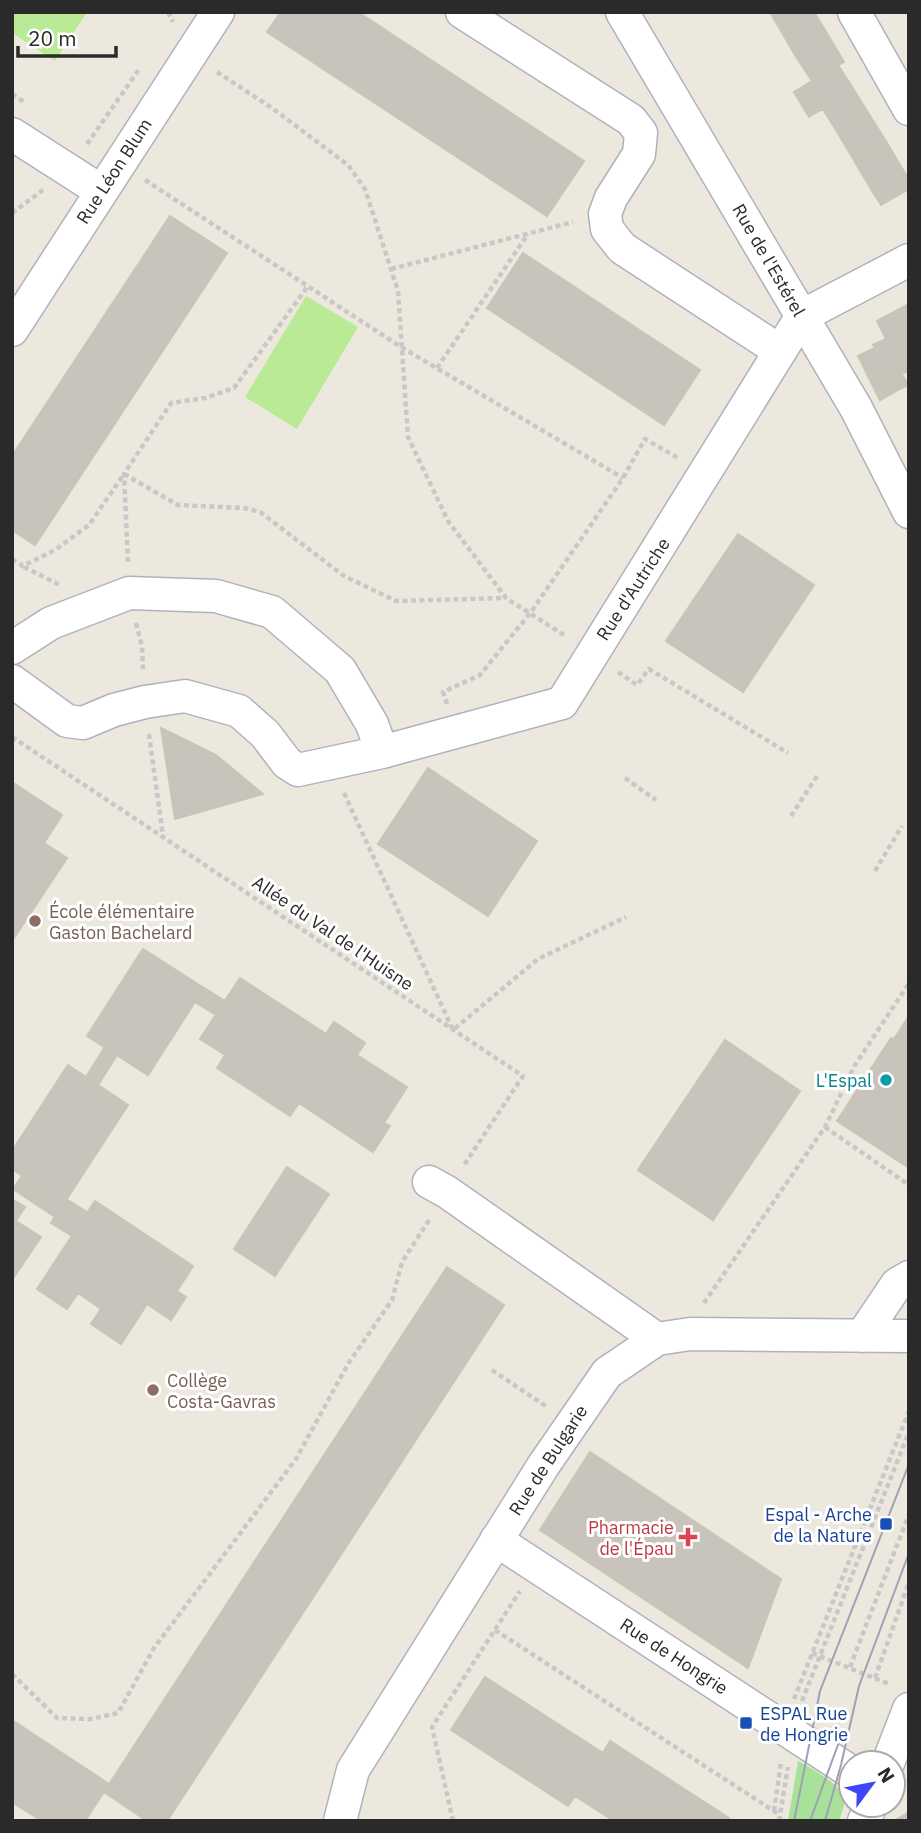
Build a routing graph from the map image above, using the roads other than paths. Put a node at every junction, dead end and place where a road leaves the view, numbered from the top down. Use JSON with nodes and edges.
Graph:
{"nodes":[{"id":1,"x":218,"y":12,"type":"edge"},
{"id":2,"x":462,"y":12,"type":"edge"},
{"id":3,"x":622,"y":12,"type":"edge"},
{"id":4,"x":853,"y":12,"type":"edge"},
{"id":5,"x":909,"y":108,"type":"edge"},
{"id":6,"x":12,"y":134,"type":"edge"},
{"id":7,"x":101,"y":191,"type":"junction"},
{"id":8,"x":909,"y":261,"type":"edge"},
{"id":9,"x":802,"y":316,"type":"junction"},
{"id":10,"x":12,"y":330,"type":"edge"},
{"id":11,"x":780,"y":351,"type":"junction"},
{"id":12,"x":909,"y":512,"type":"edge"},
{"id":13,"x":12,"y":649,"type":"edge"},
{"id":14,"x":12,"y":681,"type":"edge"},
{"id":15,"x":382,"y":752,"type":"junction"},
{"id":16,"x":438,"y":1187,"type":"road end"},
{"id":17,"x":909,"y":1276,"type":"edge"},
{"id":18,"x":862,"y":1336,"type":"junction"},
{"id":19,"x":909,"y":1336,"type":"edge"},
{"id":20,"x":657,"y":1339,"type":"junction"},
{"id":21,"x":496,"y":1540,"type":"junction"},
{"id":22,"x":905,"y":1710,"type":"edge"},
{"id":23,"x":892,"y":1749,"type":"edge"},
{"id":24,"x":837,"y":1763,"type":"edge"},
{"id":25,"x":340,"y":1821,"type":"edge"}],
"edges":[{"from":1,"to":7,"type":"street","name":"Rue Léon Blum"},
{"from":2,"to":11,"type":"street"},
{"from":3,"to":9,"type":"street","name":"Rue de l'Estérel"},
{"from":4,"to":5,"type":"street"},
{"from":6,"to":7,"type":"street"},
{"from":7,"to":10,"type":"street","name":"Rue Léon Blum"},
{"from":8,"to":9,"type":"street"},
{"from":9,"to":11,"type":"street","name":"Rue d'Autriche"},
{"from":9,"to":12,"type":"street","name":"Rue de l'Estérel"},
{"from":11,"to":15,"type":"street","name":"Rue d'Autriche"},
{"from":13,"to":15,"type":"street"},
{"from":14,"to":15,"type":"street","name":"Rue d'Autriche"},
{"from":16,"to":20,"type":"street"},
{"from":17,"to":18,"type":"street"},
{"from":18,"to":19,"type":"street","name":"Rue de Bulgarie"},
{"from":18,"to":20,"type":"street","name":"Rue de Bulgarie"},
{"from":20,"to":21,"type":"street","name":"Rue de Bulgarie"},
{"from":21,"to":24,"type":"street","name":"Rue de Hongrie"},
{"from":21,"to":25,"type":"street","name":"Rue de Bulgarie"},
{"from":22,"to":23,"type":"street"}]}
